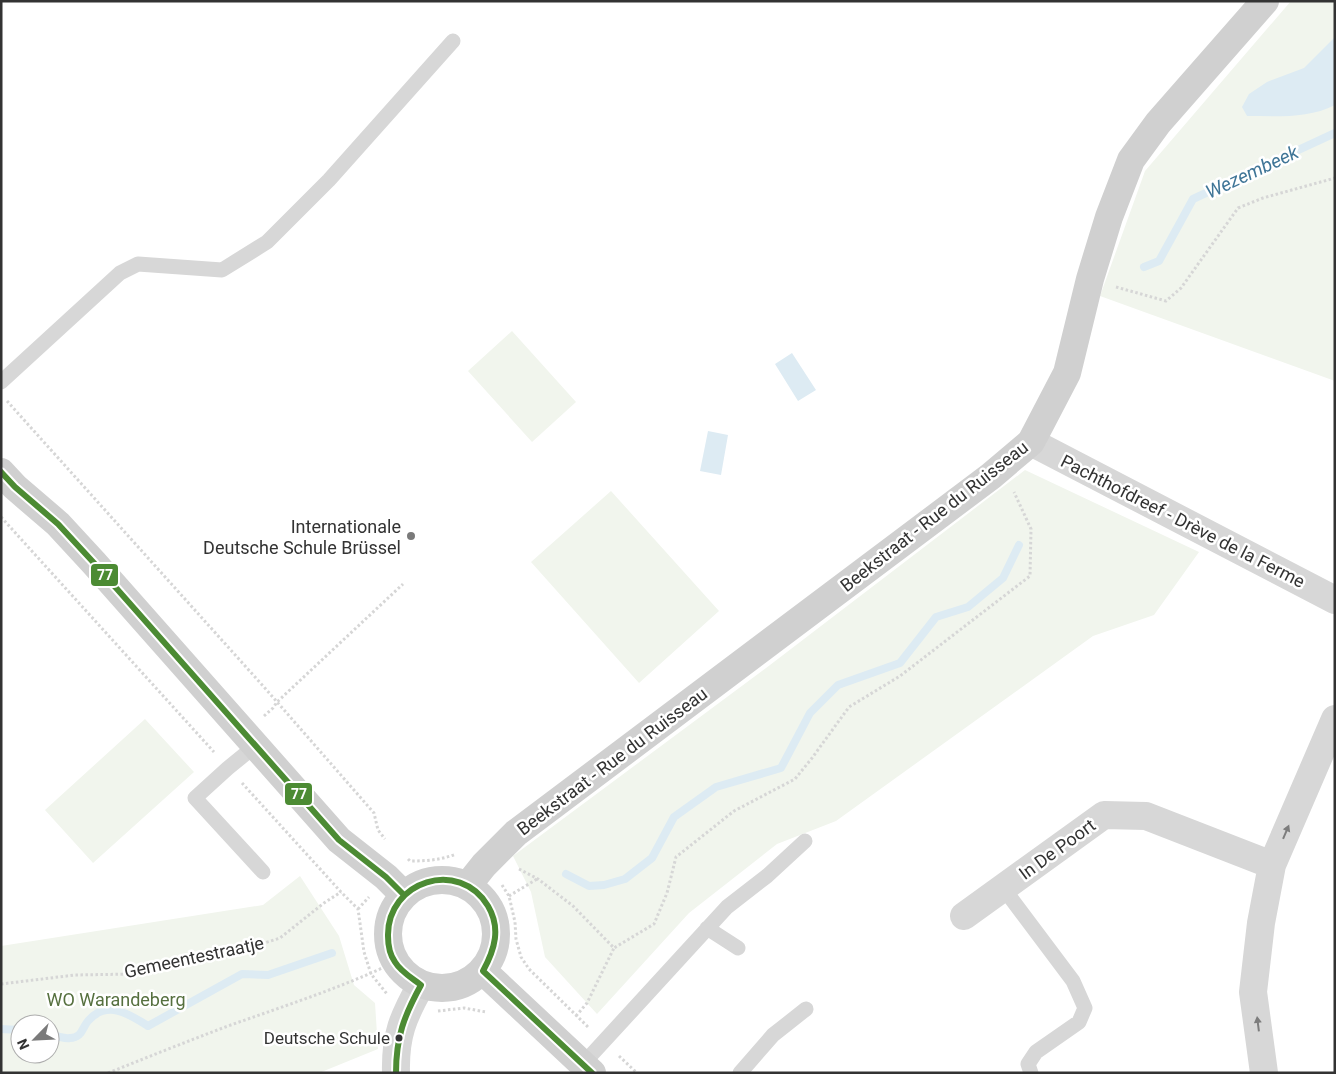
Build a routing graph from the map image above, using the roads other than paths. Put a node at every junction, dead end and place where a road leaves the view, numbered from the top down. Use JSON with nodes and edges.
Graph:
{"nodes":[{"id":1,"x":1265,"y":1,"type":"edge"},
{"id":2,"x":453,"y":41,"type":"dead end"},
{"id":3,"x":1,"y":382,"type":"edge"},
{"id":4,"x":1031,"y":442,"type":"junction"},
{"id":5,"x":6,"y":486,"type":"edge"},
{"id":6,"x":1335,"y":600,"type":"edge"},
{"id":7,"x":1335,"y":719,"type":"edge"},
{"id":8,"x":254,"y":746,"type":"junction"},
{"id":9,"x":805,"y":841,"type":"dead end"},
{"id":10,"x":1272,"y":865,"type":"junction"},
{"id":11,"x":264,"y":872,"type":"dead end"},
{"id":12,"x":476,"y":875,"type":"junction"},
{"id":13,"x":1004,"y":888,"type":"junction"},
{"id":14,"x":404,"y":895,"type":"junction"},
{"id":15,"x":964,"y":916,"type":"dead end"},
{"id":16,"x":708,"y":928,"type":"junction"},
{"id":17,"x":738,"y":948,"type":"dead end"},
{"id":18,"x":483,"y":971,"type":"junction"},
{"id":19,"x":421,"y":985,"type":"junction"},
{"id":20,"x":806,"y":1009,"type":"dead end"},
{"id":21,"x":588,"y":1068,"type":"edge"},
{"id":22,"x":396,"y":1073,"type":"edge"},
{"id":23,"x":740,"y":1073,"type":"edge"},
{"id":24,"x":1031,"y":1073,"type":"edge"},
{"id":25,"x":1264,"y":1073,"type":"edge"}],
"edges":[{"from":1,"to":4,"type":"street","name":"Beekstraat - Rue du Ruisseau"},
{"from":2,"to":3,"type":"lane"},
{"from":4,"to":6,"type":"street","name":"Pachthofdreef - Drève de la Ferme"},
{"from":4,"to":12,"type":"street","name":"Beekstraat - Rue du Ruisseau"},
{"from":5,"to":8,"type":"street"},
{"from":10,"to":7,"type":"street","one_way":true},
{"from":8,"to":11,"type":"lane"},
{"from":8,"to":14,"type":"street"},
{"from":9,"to":16,"type":"lane"},
{"from":10,"to":13,"type":"street","name":"In De Poort"},
{"from":25,"to":10,"type":"street","one_way":true},
{"from":12,"to":14,"type":"street"},
{"from":12,"to":18,"type":"street"},
{"from":13,"to":15,"type":"street","name":"In De Poort"},
{"from":13,"to":24,"type":"lane"},
{"from":14,"to":19,"type":"street"},
{"from":16,"to":17,"type":"lane"},
{"from":16,"to":21,"type":"lane"},
{"from":18,"to":19,"type":"street"},
{"from":18,"to":21,"type":"street"},
{"from":19,"to":22,"type":"street"},
{"from":20,"to":23,"type":"lane"}]}
